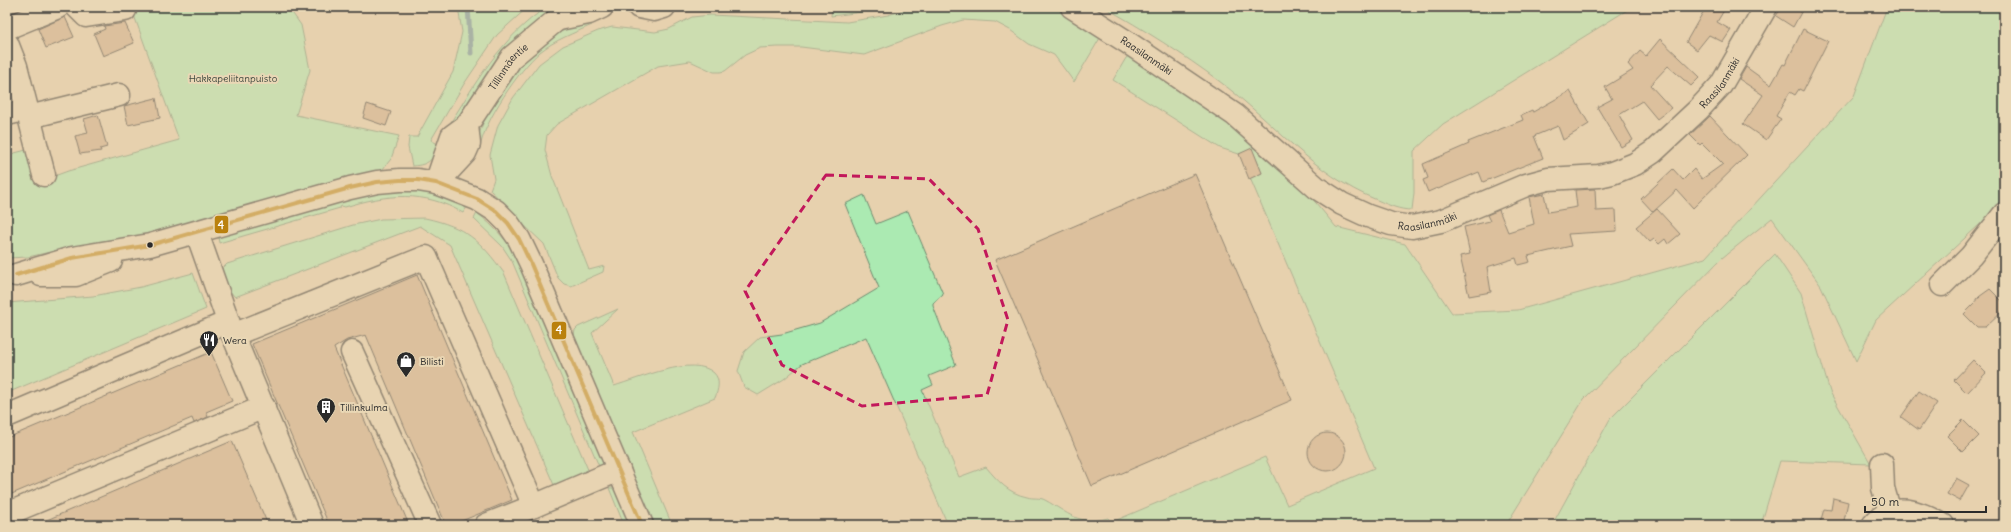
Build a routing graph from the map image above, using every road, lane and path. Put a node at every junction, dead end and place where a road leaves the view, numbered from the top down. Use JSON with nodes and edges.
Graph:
{"nodes":[{"id":1,"x":58,"y":7,"type":"edge"},
{"id":2,"x":77,"y":7,"type":"edge"},
{"id":3,"x":602,"y":7,"type":"edge"},
{"id":4,"x":639,"y":7,"type":"edge"},
{"id":5,"x":664,"y":7,"type":"edge"},
{"id":6,"x":1072,"y":7,"type":"edge"},
{"id":7,"x":1766,"y":7,"type":"edge"},
{"id":8,"x":126,"y":10,"type":"dead end"},
{"id":9,"x":566,"y":13,"type":"edge"},
{"id":10,"x":7,"y":28,"type":"edge"},
{"id":11,"x":7,"y":43,"type":"edge"},
{"id":12,"x":119,"y":95,"type":"dead end"},
{"id":13,"x":21,"y":113,"type":"edge"},
{"id":14,"x":44,"y":175,"type":"dead end"},
{"id":15,"x":436,"y":183,"type":"junction"},
{"id":16,"x":2004,"y":214,"type":"edge"},
{"id":17,"x":197,"y":233,"type":"junction"},
{"id":18,"x":12,"y":275,"type":"edge"},
{"id":19,"x":1942,"y":285,"type":"dead end"},
{"id":20,"x":231,"y":328,"type":"junction"},
{"id":21,"x":352,"y":352,"type":"dead end"},
{"id":22,"x":264,"y":407,"type":"junction"},
{"id":23,"x":7,"y":416,"type":"edge"},
{"id":24,"x":1882,"y":464,"type":"dead end"},
{"id":25,"x":619,"y":470,"type":"junction"},
{"id":26,"x":534,"y":506,"type":"junction"},
{"id":27,"x":7,"y":514,"type":"edge"},
{"id":28,"x":1882,"y":518,"type":"edge"},
{"id":29,"x":312,"y":525,"type":"edge"},
{"id":30,"x":430,"y":525,"type":"edge"},
{"id":31,"x":486,"y":525,"type":"edge"},
{"id":32,"x":642,"y":525,"type":"edge"},
{"id":33,"x":1943,"y":525,"type":"edge"}],
"edges":[{"from":1,"to":10,"type":"street"},
{"from":2,"to":8,"type":"street"},
{"from":3,"to":9,"type":"street","name":"Tillinmäentie"},
{"from":4,"to":5,"type":"street"},
{"from":6,"to":7,"type":"street","name":"Raasilanmäki"},
{"from":9,"to":15,"type":"street","name":"Tillinmäentie"},
{"from":11,"to":13,"type":"street"},
{"from":12,"to":13,"type":"street"},
{"from":13,"to":14,"type":"street"},
{"from":15,"to":17,"type":"street"},
{"from":15,"to":25,"type":"street"},
{"from":16,"to":19,"type":"street"},
{"from":17,"to":18,"type":"street"},
{"from":17,"to":20,"type":"street"},
{"from":20,"to":22,"type":"street"},
{"from":20,"to":23,"type":"street"},
{"from":20,"to":26,"type":"street"},
{"from":21,"to":30,"type":"street"},
{"from":22,"to":27,"type":"street"},
{"from":22,"to":29,"type":"street"},
{"from":24,"to":28,"type":"street"},
{"from":25,"to":26,"type":"street"},
{"from":25,"to":32,"type":"street"},
{"from":26,"to":31,"type":"street"},
{"from":28,"to":33,"type":"street"}]}
